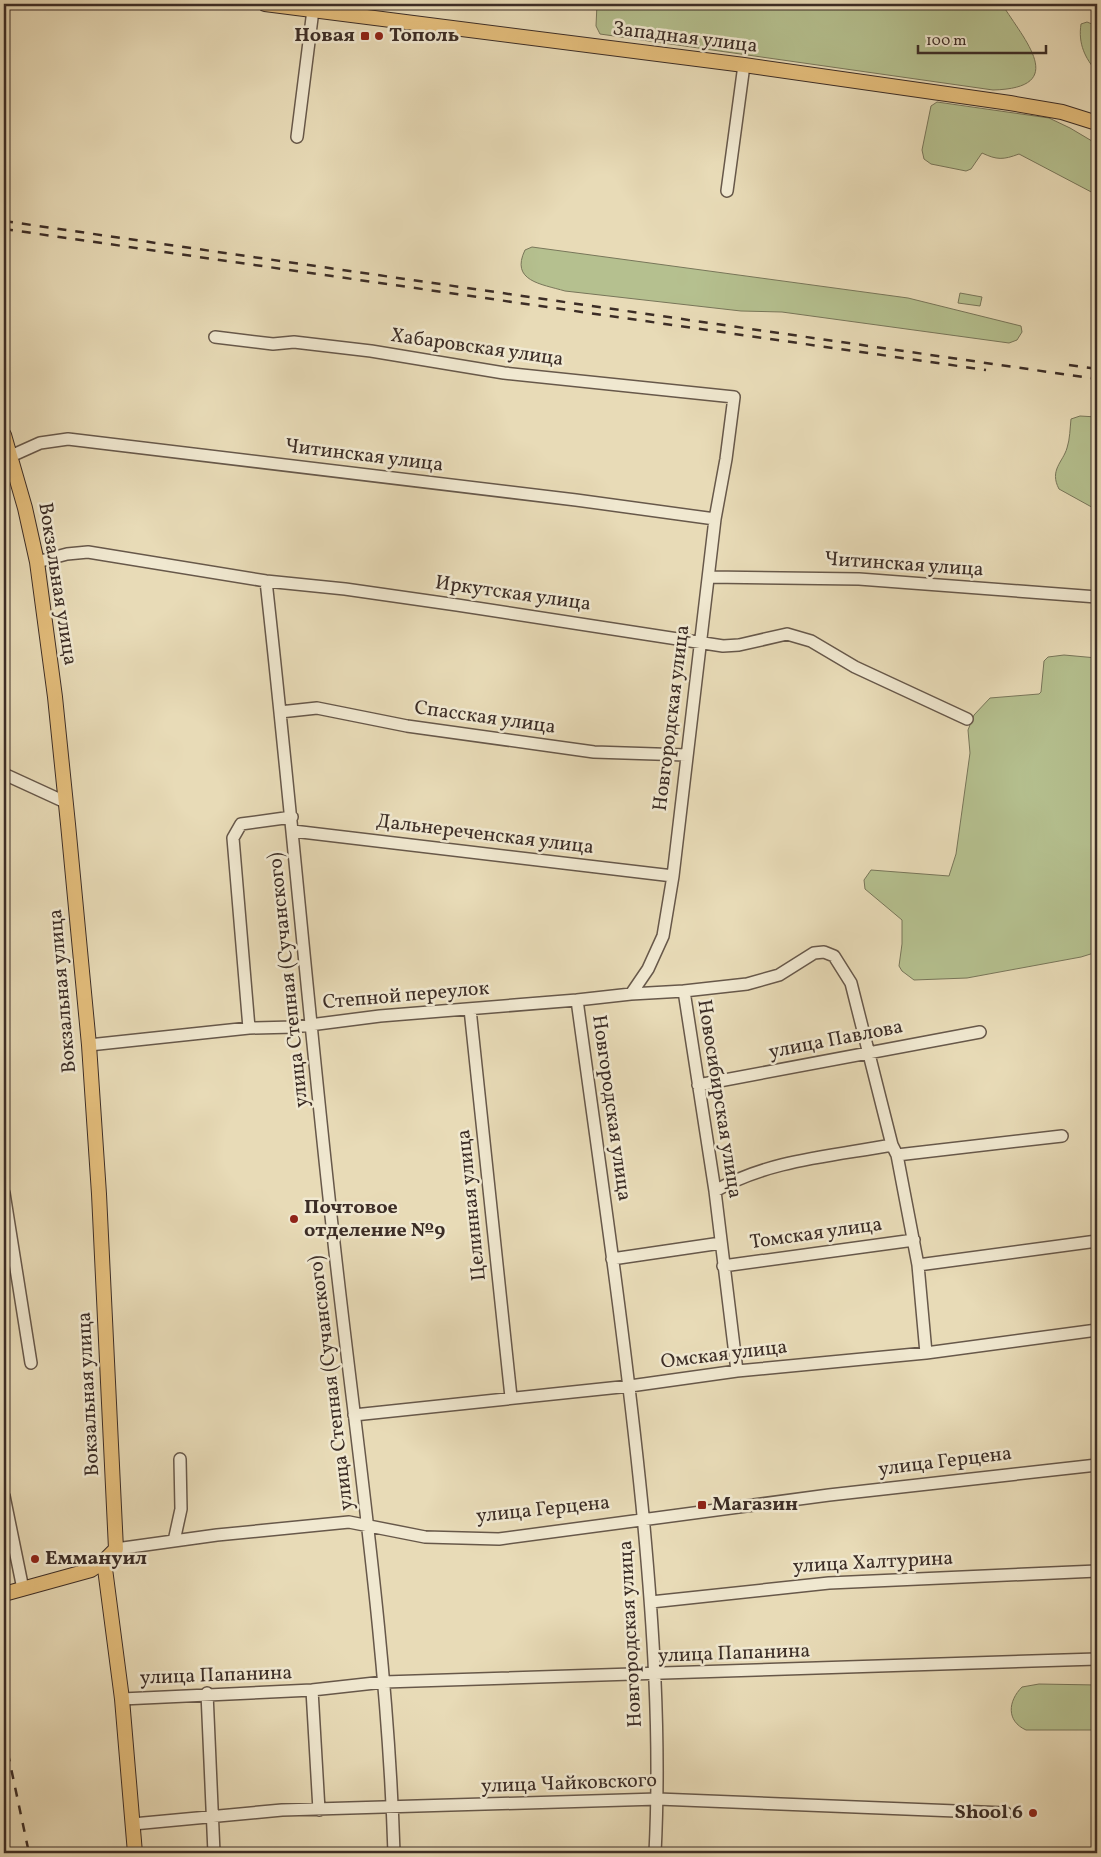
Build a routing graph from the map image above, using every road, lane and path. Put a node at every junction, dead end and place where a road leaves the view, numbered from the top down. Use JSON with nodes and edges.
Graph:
{"nodes":[{"id":1,"x":265,"y":4,"type":"edge"},
{"id":2,"x":313,"y":10,"type":"junction"},
{"id":3,"x":744,"y":65,"type":"junction"},
{"id":4,"x":1097,"y":122,"type":"edge"},
{"id":5,"x":297,"y":137,"type":"dead end"},
{"id":6,"x":728,"y":191,"type":"dead end"},
{"id":7,"x":215,"y":337,"type":"dead end"},
{"id":8,"x":734,"y":397,"type":"joint"},
{"id":9,"x":4,"y":435,"type":"edge"},
{"id":10,"x":11,"y":456,"type":"junction"},
{"id":11,"x":715,"y":519,"type":"junction"},
{"id":12,"x":37,"y":562,"type":"junction"},
{"id":13,"x":708,"y":577,"type":"junction"},
{"id":14,"x":266,"y":581,"type":"junction"},
{"id":15,"x":1097,"y":597,"type":"edge"},
{"id":16,"x":700,"y":643,"type":"junction"},
{"id":17,"x":280,"y":712,"type":"junction"},
{"id":18,"x":967,"y":719,"type":"dead end"},
{"id":19,"x":686,"y":755,"type":"junction"},
{"id":20,"x":4,"y":774,"type":"edge"},
{"id":21,"x":65,"y":802,"type":"junction"},
{"id":22,"x":292,"y":817,"type":"junction"},
{"id":23,"x":293,"y":831,"type":"junction"},
{"id":24,"x":673,"y":876,"type":"junction"},
{"id":25,"x":684,"y":992,"type":"junction"},
{"id":26,"x":631,"y":994,"type":"junction"},
{"id":27,"x":577,"y":1000,"type":"junction"},
{"id":28,"x":470,"y":1009,"type":"junction"},
{"id":29,"x":310,"y":1024,"type":"junction"},
{"id":30,"x":249,"y":1028,"type":"junction"},
{"id":31,"x":980,"y":1032,"type":"dead end"},
{"id":32,"x":88,"y":1045,"type":"junction"},
{"id":33,"x":870,"y":1053,"type":"junction"},
{"id":34,"x":698,"y":1085,"type":"junction"},
{"id":35,"x":1062,"y":1136,"type":"dead end"},
{"id":36,"x":894,"y":1150,"type":"junction"},
{"id":37,"x":715,"y":1191,"type":"junction"},
{"id":38,"x":4,"y":1193,"type":"edge"},
{"id":39,"x":914,"y":1240,"type":"junction"},
{"id":40,"x":1097,"y":1241,"type":"edge"},
{"id":41,"x":720,"y":1243,"type":"junction"},
{"id":42,"x":612,"y":1258,"type":"junction"},
{"id":43,"x":918,"y":1265,"type":"junction"},
{"id":44,"x":724,"y":1266,"type":"junction"},
{"id":45,"x":1097,"y":1330,"type":"edge"},
{"id":46,"x":926,"y":1353,"type":"junction"},
{"id":47,"x":31,"y":1363,"type":"dead end"},
{"id":48,"x":737,"y":1371,"type":"junction"},
{"id":49,"x":630,"y":1386,"type":"junction"},
{"id":50,"x":511,"y":1397,"type":"junction"},
{"id":51,"x":354,"y":1415,"type":"junction"},
{"id":52,"x":180,"y":1459,"type":"dead end"},
{"id":53,"x":1097,"y":1465,"type":"edge"},
{"id":54,"x":4,"y":1496,"type":"edge"},
{"id":55,"x":643,"y":1520,"type":"junction"},
{"id":56,"x":367,"y":1525,"type":"junction"},
{"id":57,"x":174,"y":1541,"type":"junction"},
{"id":58,"x":116,"y":1549,"type":"junction"},
{"id":59,"x":104,"y":1561,"type":"junction"},
{"id":60,"x":1097,"y":1571,"type":"edge"},
{"id":61,"x":23,"y":1589,"type":"junction"},
{"id":62,"x":4,"y":1594,"type":"edge"},
{"id":63,"x":651,"y":1602,"type":"junction"},
{"id":64,"x":1097,"y":1659,"type":"edge"},
{"id":65,"x":654,"y":1675,"type":"junction"},
{"id":66,"x":384,"y":1682,"type":"junction"},
{"id":67,"x":312,"y":1690,"type":"junction"},
{"id":68,"x":207,"y":1693,"type":"junction"},
{"id":69,"x":122,"y":1698,"type":"junction"},
{"id":70,"x":658,"y":1799,"type":"junction"},
{"id":71,"x":392,"y":1808,"type":"junction"},
{"id":72,"x":319,"y":1810,"type":"junction"},
{"id":73,"x":1006,"y":1813,"type":"dead end"},
{"id":74,"x":212,"y":1818,"type":"junction"},
{"id":75,"x":133,"y":1824,"type":"junction"},
{"id":76,"x":135,"y":1853,"type":"edge"},
{"id":77,"x":214,"y":1853,"type":"edge"},
{"id":78,"x":394,"y":1853,"type":"edge"},
{"id":79,"x":655,"y":1853,"type":"edge"}],
"edges":[{"from":1,"to":2,"type":"main road","name":"Западная улица"},
{"from":2,"to":3,"type":"main road","name":"Западная улица"},
{"from":2,"to":5,"type":"street"},
{"from":3,"to":4,"type":"main road","name":"Западная улица"},
{"from":3,"to":6,"type":"street"},
{"from":7,"to":8,"type":"street","name":"Хабаровская улица"},
{"from":8,"to":11,"type":"street","name":"Новгородская улица"},
{"from":9,"to":10,"type":"main road","name":"Вокзальная улица"},
{"from":10,"to":11,"type":"street","name":"Читинская улица"},
{"from":10,"to":12,"type":"main road","name":"Вокзальная улица"},
{"from":11,"to":13,"type":"street","name":"Новгородская улица"},
{"from":12,"to":14,"type":"street","name":"Иркутская улица"},
{"from":12,"to":21,"type":"main road","name":"Вокзальная улица"},
{"from":13,"to":15,"type":"street","name":"Читинская улица"},
{"from":13,"to":16,"type":"street","name":"Новгородская улица"},
{"from":14,"to":16,"type":"street","name":"Иркутская улица"},
{"from":14,"to":17,"type":"street","name":"улица Степная (Сучанского)"},
{"from":16,"to":18,"type":"street","name":"Иркутская улица"},
{"from":16,"to":19,"type":"street","name":"Новгородская улица"},
{"from":17,"to":19,"type":"street","name":"Спасская улица"},
{"from":17,"to":22,"type":"street","name":"улица Степная (Сучанского)"},
{"from":19,"to":24,"type":"street","name":"Новгородская улица"},
{"from":20,"to":21,"type":"street"},
{"from":21,"to":32,"type":"main road","name":"Вокзальная улица"},
{"from":22,"to":23,"type":"street","name":"улица Степная (Сучанского)"},
{"from":22,"to":30,"type":"street"},
{"from":23,"to":24,"type":"street","name":"Дальнереченская улица"},
{"from":23,"to":29,"type":"street","name":"улица Степная (Сучанского)"},
{"from":24,"to":26,"type":"street","name":"Новгородская улица"},
{"from":25,"to":26,"type":"street"},
{"from":25,"to":33,"type":"street","name":"Новосибирская улица"},
{"from":25,"to":34,"type":"street","name":"Новосибирская улица"},
{"from":26,"to":27,"type":"street","name":"Новгородская улица"},
{"from":27,"to":28,"type":"street","name":"Степной переулок"},
{"from":27,"to":42,"type":"street","name":"Новгородская улица"},
{"from":28,"to":29,"type":"street","name":"Степной переулок"},
{"from":28,"to":50,"type":"street","name":"Целинная улица"},
{"from":29,"to":30,"type":"street","name":"Степной переулок"},
{"from":29,"to":51,"type":"street","name":"улица Степная (Сучанского)"},
{"from":30,"to":32,"type":"street","name":"Степной переулок"},
{"from":31,"to":33,"type":"street","name":"улица Павлова"},
{"from":32,"to":58,"type":"main road","name":"Вокзальная улица"},
{"from":33,"to":34,"type":"street","name":"улица Павлова"},
{"from":33,"to":36,"type":"street"},
{"from":34,"to":37,"type":"street","name":"Новосибирская улица"},
{"from":35,"to":36,"type":"street"},
{"from":36,"to":37,"type":"street"},
{"from":36,"to":39,"type":"street"},
{"from":37,"to":41,"type":"street","name":"Новосибирская улица"},
{"from":38,"to":47,"type":"street"},
{"from":39,"to":43,"type":"street"},
{"from":39,"to":44,"type":"street","name":"Томская улица"},
{"from":40,"to":43,"type":"street"},
{"from":41,"to":42,"type":"street","name":"Томская улица"},
{"from":41,"to":44,"type":"street","name":"Новосибирская улица"},
{"from":42,"to":49,"type":"street","name":"Новгородская улица"},
{"from":43,"to":46,"type":"street"},
{"from":44,"to":48,"type":"street","name":"Новосибирская улица"},
{"from":45,"to":46,"type":"street","name":"Омская улица"},
{"from":46,"to":48,"type":"street","name":"Омская улица"},
{"from":48,"to":49,"type":"street","name":"Омская улица"},
{"from":49,"to":50,"type":"street","name":"Омская улица"},
{"from":49,"to":55,"type":"street","name":"Новгородская улица"},
{"from":50,"to":51,"type":"street","name":"Омская улица"},
{"from":51,"to":56,"type":"street","name":"улица Степная (Сучанского)"},
{"from":52,"to":57,"type":"street"},
{"from":53,"to":55,"type":"street","name":"улица Герцена"},
{"from":54,"to":61,"type":"street"},
{"from":55,"to":56,"type":"street","name":"улица Герцена"},
{"from":55,"to":63,"type":"street","name":"Новгородская улица"},
{"from":56,"to":57,"type":"street","name":"улица Герцена"},
{"from":56,"to":66,"type":"street","name":"улица Степная (Сучанского)"},
{"from":57,"to":58,"type":"street","name":"улица Герцена"},
{"from":58,"to":59,"type":"main road"},
{"from":59,"to":61,"type":"main road"},
{"from":59,"to":69,"type":"main road"},
{"from":60,"to":63,"type":"street","name":"улица Халтурина"},
{"from":61,"to":62,"type":"main road"},
{"from":63,"to":65,"type":"street","name":"Новгородская улица"},
{"from":64,"to":65,"type":"street","name":"улица Папанина"},
{"from":65,"to":66,"type":"street","name":"улица Папанина"},
{"from":65,"to":70,"type":"street","name":"Новгородская улица"},
{"from":66,"to":67,"type":"street","name":"улица Папанина"},
{"from":66,"to":71,"type":"street","name":"улица Степная (Сучанского)"},
{"from":67,"to":68,"type":"street","name":"улица Папанина"},
{"from":67,"to":72,"type":"street","name":"улица Папанина"},
{"from":68,"to":69,"type":"street","name":"улица Папанина"},
{"from":68,"to":74,"type":"street"},
{"from":69,"to":75,"type":"main road"},
{"from":70,"to":71,"type":"street","name":"улица Чайковского"},
{"from":70,"to":73,"type":"street","name":"улица Чайковского"},
{"from":70,"to":79,"type":"street","name":"Новгородская улица"},
{"from":71,"to":72,"type":"street","name":"улица Чайковского"},
{"from":71,"to":78,"type":"street","name":"улица Степная (Сучанского)"},
{"from":72,"to":74,"type":"street","name":"улица Чайковского"},
{"from":74,"to":75,"type":"street","name":"улица Чайковского"},
{"from":74,"to":77,"type":"street"},
{"from":75,"to":76,"type":"main road"}]}
